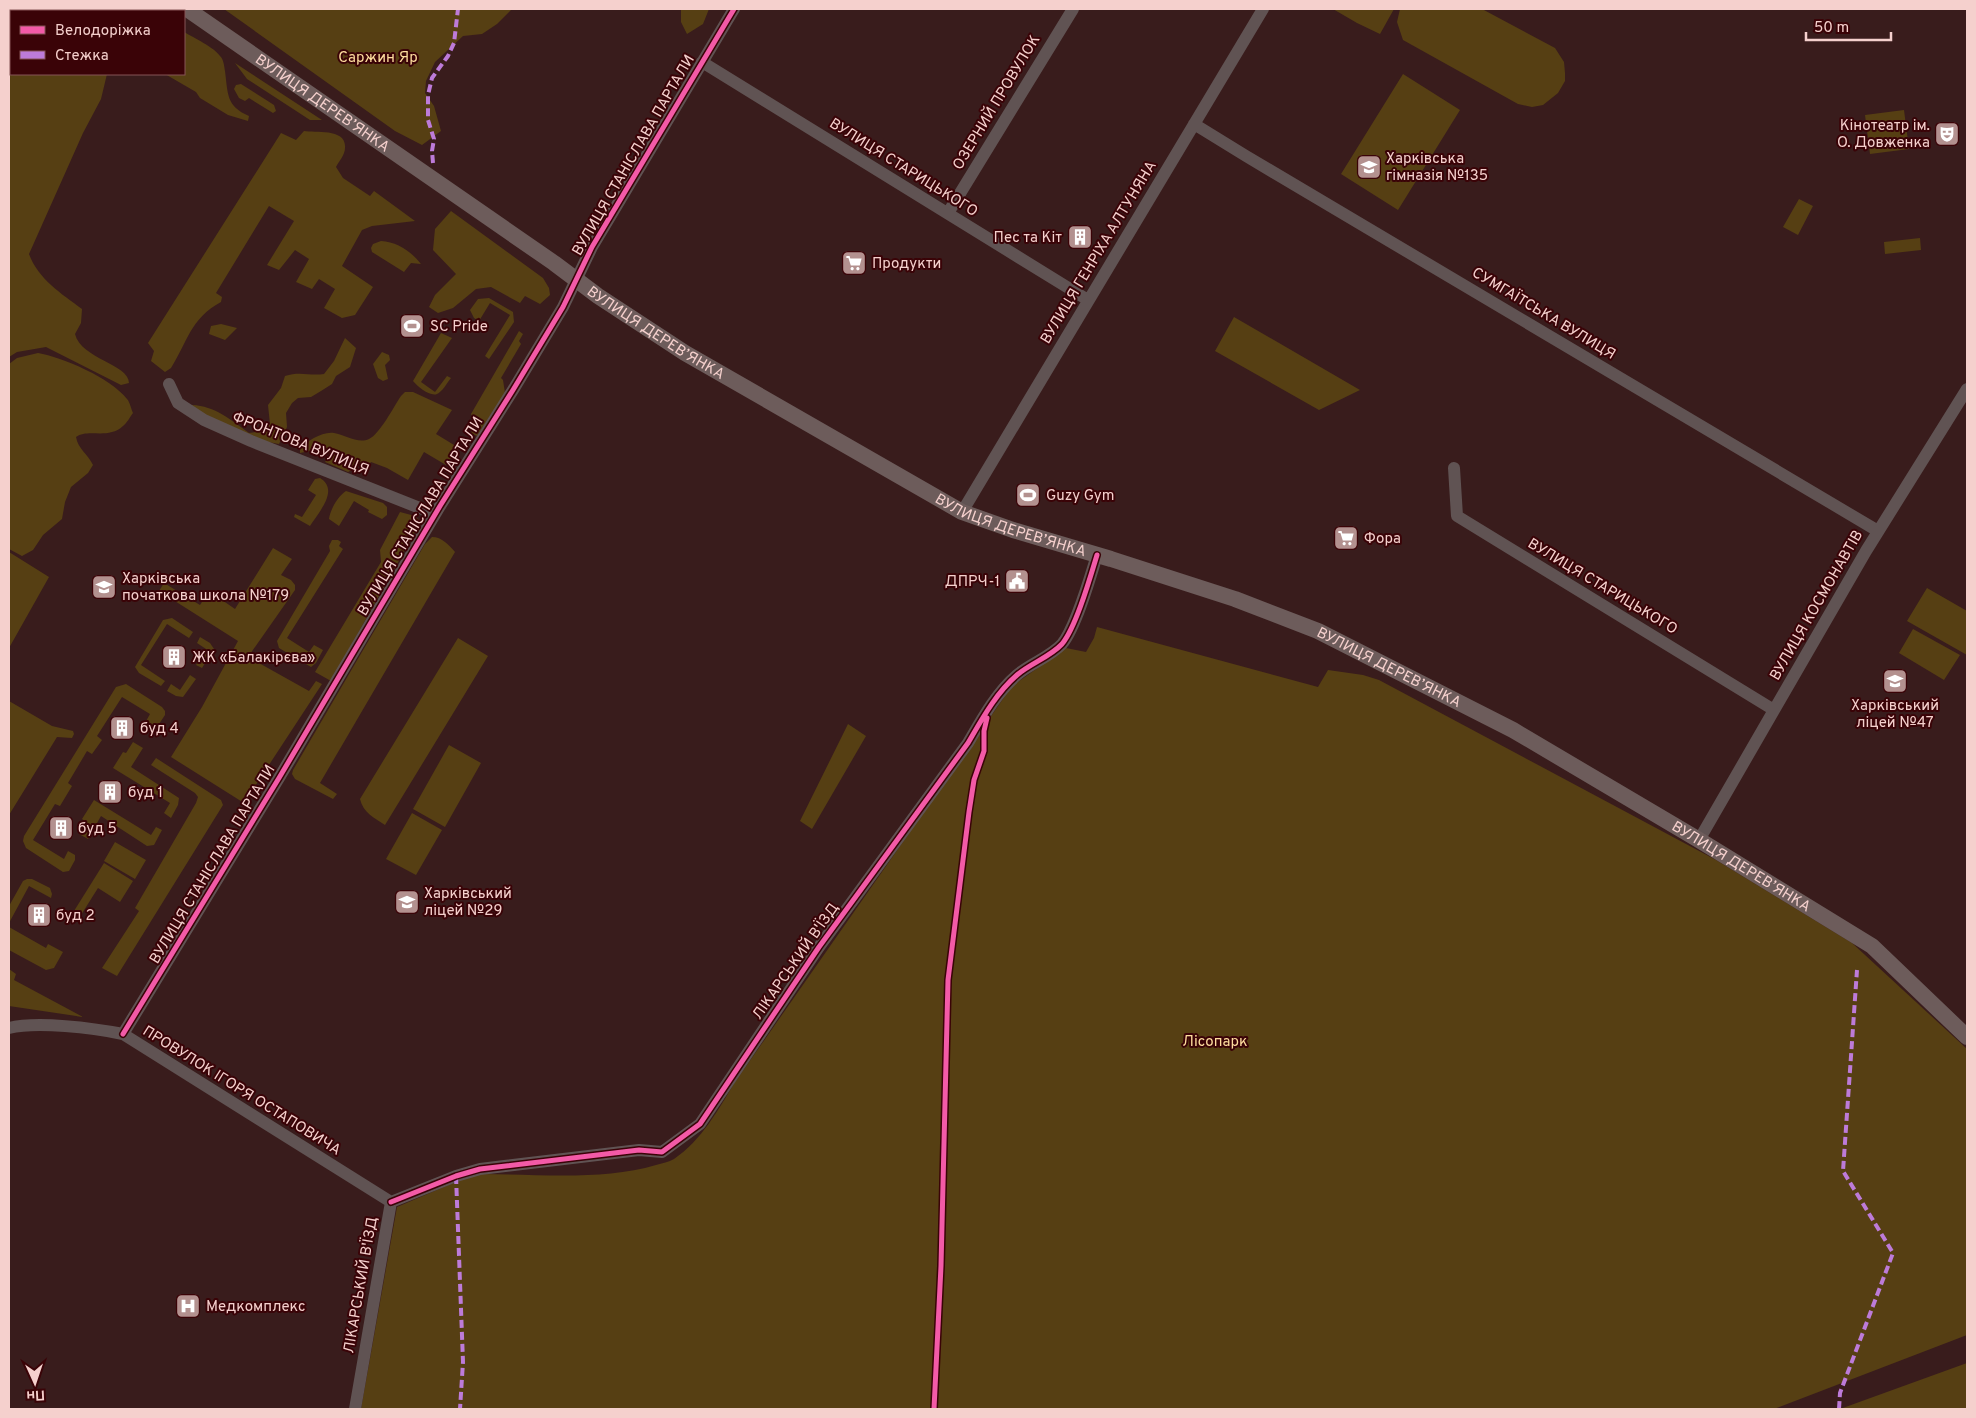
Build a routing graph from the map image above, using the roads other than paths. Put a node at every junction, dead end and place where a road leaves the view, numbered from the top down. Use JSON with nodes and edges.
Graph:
{"nodes":[{"id":1,"x":187,"y":9,"type":"edge"},
{"id":2,"x":734,"y":9,"type":"edge"},
{"id":3,"x":1072,"y":9,"type":"edge"},
{"id":4,"x":1263,"y":9,"type":"edge"},
{"id":5,"x":702,"y":62,"type":"junction"},
{"id":6,"x":1194,"y":124,"type":"junction"},
{"id":7,"x":948,"y":213,"type":"junction"},
{"id":8,"x":576,"y":280,"type":"junction"},
{"id":9,"x":1088,"y":300,"type":"junction"},
{"id":10,"x":169,"y":384,"type":"dead end"},
{"id":11,"x":1967,"y":389,"type":"edge"},
{"id":12,"x":1454,"y":468,"type":"dead end"},
{"id":13,"x":962,"y":512,"type":"junction"},
{"id":14,"x":435,"y":514,"type":"junction"},
{"id":15,"x":1878,"y":531,"type":"junction"},
{"id":16,"x":1097,"y":555,"type":"junction"},
{"id":17,"x":1774,"y":710,"type":"junction"},
{"id":18,"x":1699,"y":840,"type":"junction"},
{"id":19,"x":9,"y":1028,"type":"edge"},
{"id":20,"x":123,"y":1034,"type":"junction"},
{"id":21,"x":1967,"y":1037,"type":"edge"},
{"id":22,"x":391,"y":1202,"type":"junction"},
{"id":23,"x":355,"y":1409,"type":"edge"}],
"edges":[{"from":1,"to":8,"type":"main road","name":"ВУЛИЦЯ ДЕРЕВ’ЯНКА"},
{"from":2,"to":5,"type":"street","name":"ВУЛИЦЯ СТАНІСЛАВА ПАРТАЛИ"},
{"from":3,"to":7,"type":"street","name":"ОЗЕРНИЙ ПРОВУЛОК"},
{"from":4,"to":6,"type":"street","name":"ВУЛИЦЯ ГЕНРІХА АЛТУНЯНА"},
{"from":5,"to":7,"type":"street","name":"ВУЛИЦЯ СТАРИЦЬКОГО"},
{"from":5,"to":8,"type":"street","name":"ВУЛИЦЯ СТАНІСЛАВА ПАРТАЛИ"},
{"from":6,"to":9,"type":"street","name":"ВУЛИЦЯ ГЕНРІХА АЛТУНЯНА"},
{"from":6,"to":15,"type":"street","name":"СУМГАЇТСЬКА ВУЛИЦЯ"},
{"from":7,"to":9,"type":"street","name":"ВУЛИЦЯ СТАРИЦЬКОГО"},
{"from":8,"to":13,"type":"main road","name":"ВУЛИЦЯ ДЕРЕВ’ЯНКА"},
{"from":8,"to":14,"type":"street","name":"ВУЛИЦЯ СТАНІСЛАВА ПАРТАЛИ"},
{"from":9,"to":13,"type":"street","name":"ВУЛИЦЯ ГЕНРІХА АЛТУНЯНА"},
{"from":10,"to":14,"type":"street","name":"ФРОНТОВА ВУЛИЦЯ"},
{"from":11,"to":15,"type":"street","name":"ВУЛИЦЯ КОСМОНАВТІВ"},
{"from":12,"to":17,"type":"street","name":"ВУЛИЦЯ СТАРИЦЬКОГО"},
{"from":13,"to":16,"type":"main road","name":"ВУЛИЦЯ ДЕРЕВ’ЯНКА"},
{"from":14,"to":20,"type":"street","name":"ВУЛИЦЯ СТАНІСЛАВА ПАРТАЛИ"},
{"from":15,"to":17,"type":"street","name":"ВУЛИЦЯ КОСМОНАВТІВ"},
{"from":16,"to":18,"type":"main road","name":"ВУЛИЦЯ ДЕРЕВ’ЯНКА"},
{"from":16,"to":22,"type":"street","name":"ЛІКАРСЬКИЙ В'ЇЗД"},
{"from":17,"to":18,"type":"street","name":"ВУЛИЦЯ КОСМОНАВТІВ"},
{"from":18,"to":21,"type":"main road","name":"ВУЛИЦЯ ДЕРЕВ’ЯНКА"},
{"from":19,"to":20,"type":"street","name":"ПРОВУЛОК ІГОРЯ ОСТАПОВИЧА"},
{"from":20,"to":22,"type":"street","name":"ПРОВУЛОК ІГОРЯ ОСТАПОВИЧА"},
{"from":22,"to":23,"type":"street","name":"ЛІКАРСЬКИЙ В'ЇЗД"}]}
